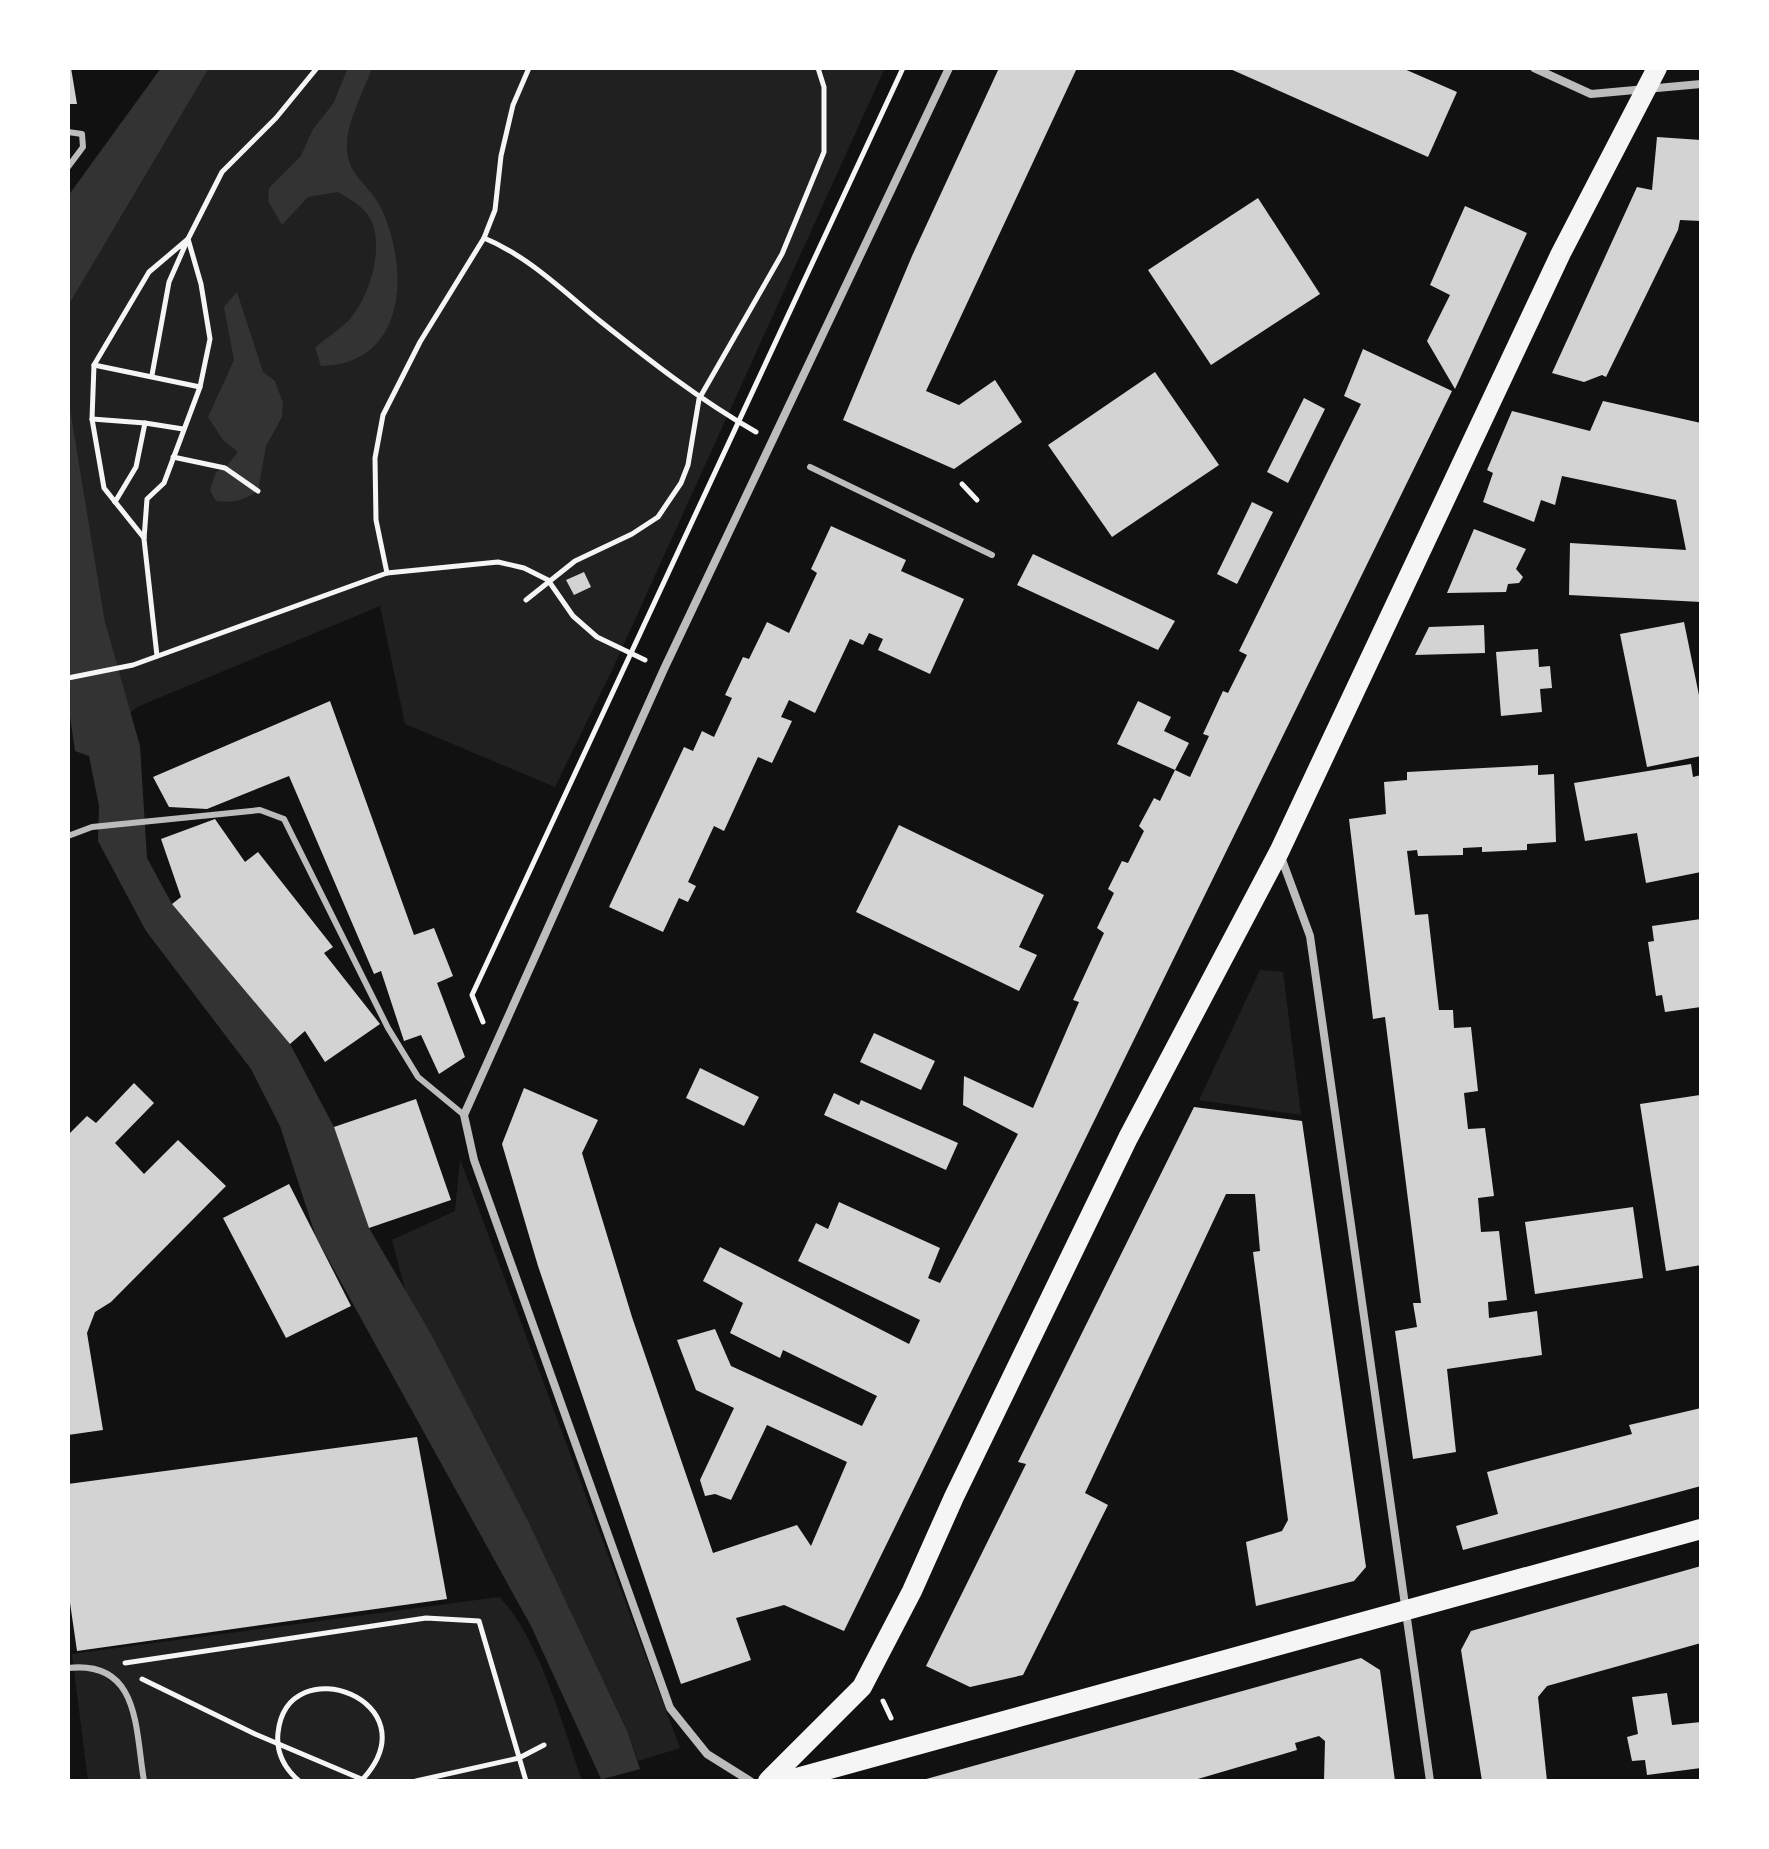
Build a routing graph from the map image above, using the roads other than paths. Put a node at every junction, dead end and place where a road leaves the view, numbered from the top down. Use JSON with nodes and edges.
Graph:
{"nodes":[{"id":1,"x":949,"y":68,"type":"edge"},
{"id":2,"x":1534,"y":68,"type":"edge"},
{"id":3,"x":1652,"y":77,"type":"edge"},
{"id":4,"x":1701,"y":84,"type":"edge"},
{"id":5,"x":68,"y":132,"type":"edge"},
{"id":6,"x":68,"y":167,"type":"edge"},
{"id":7,"x":810,"y":467,"type":"dead end"},
{"id":8,"x":992,"y":555,"type":"dead end"},
{"id":9,"x":68,"y":836,"type":"edge"},
{"id":10,"x":1279,"y":852,"type":"junction"},
{"id":11,"x":464,"y":1115,"type":"junction"},
{"id":12,"x":1701,"y":1529,"type":"edge"},
{"id":13,"x":1407,"y":1607,"type":"junction"},
{"id":14,"x":68,"y":1668,"type":"edge"},
{"id":15,"x":144,"y":1781,"type":"edge"},
{"id":16,"x":750,"y":1781,"type":"edge"},
{"id":17,"x":768,"y":1781,"type":"edge"},
{"id":18,"x":786,"y":1781,"type":"edge"},
{"id":19,"x":1430,"y":1781,"type":"edge"}],
"edges":[{"from":1,"to":11,"type":"street"},
{"from":2,"to":3,"type":"street"},
{"from":3,"to":4,"type":"street"},
{"from":3,"to":10,"type":"main road"},
{"from":5,"to":6,"type":"lane"},
{"from":7,"to":8,"type":"lane"},
{"from":9,"to":11,"type":"lane"},
{"from":10,"to":13,"type":"street"},
{"from":10,"to":17,"type":"main road"},
{"from":11,"to":16,"type":"street"},
{"from":12,"to":13,"type":"main road"},
{"from":13,"to":18,"type":"main road"},
{"from":13,"to":19,"type":"street"},
{"from":14,"to":15,"type":"lane"}]}
